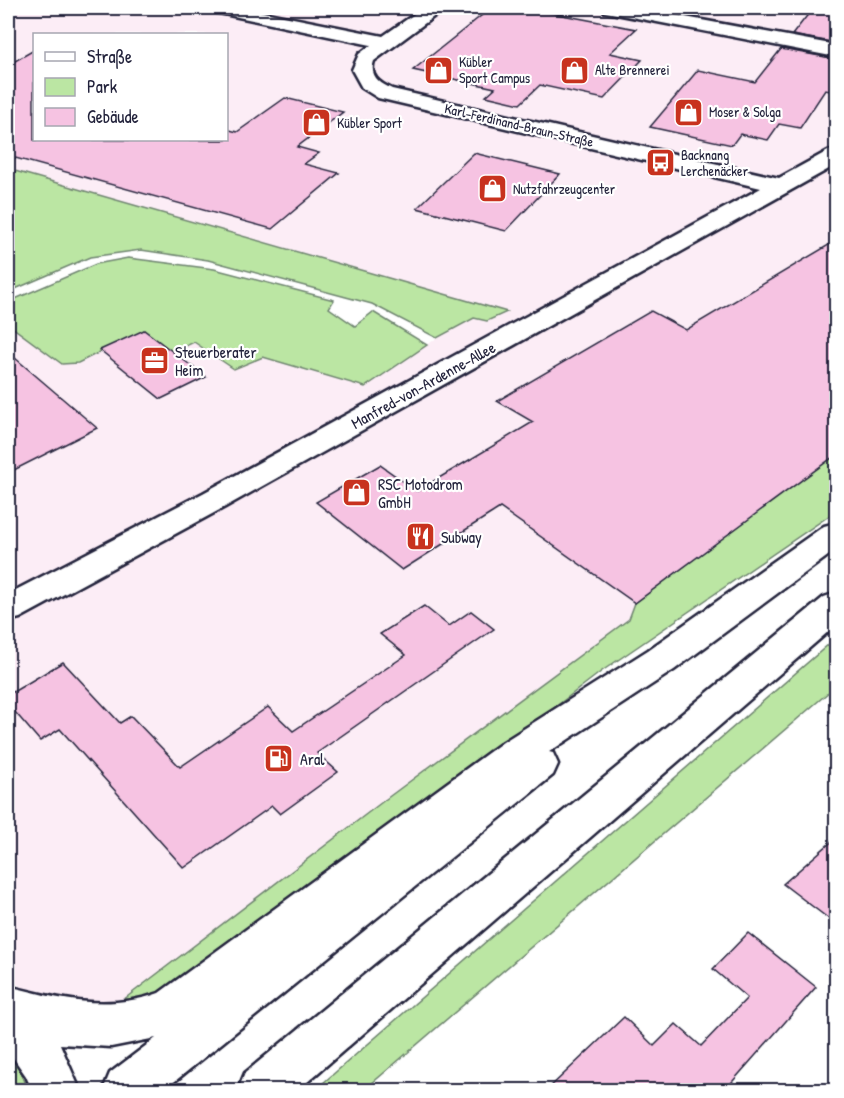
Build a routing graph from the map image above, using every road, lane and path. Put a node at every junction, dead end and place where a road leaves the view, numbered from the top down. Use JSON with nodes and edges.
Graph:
{"nodes":[{"id":1,"x":219,"y":8,"type":"edge"},
{"id":2,"x":434,"y":8,"type":"edge"},
{"id":3,"x":611,"y":8,"type":"edge"},
{"id":4,"x":387,"y":43,"type":"junction"},
{"id":5,"x":837,"y":51,"type":"edge"},
{"id":6,"x":837,"y":156,"type":"edge"},
{"id":7,"x":782,"y":186,"type":"junction"},
{"id":8,"x":837,"y":534,"type":"edge"},
{"id":9,"x":837,"y":606,"type":"edge"},
{"id":10,"x":8,"y":609,"type":"edge"},
{"id":11,"x":661,"y":660,"type":"junction"},
{"id":12,"x":8,"y":1008,"type":"edge"},
{"id":13,"x":8,"y":1015,"type":"edge"},
{"id":14,"x":57,"y":1090,"type":"edge"},
{"id":15,"x":127,"y":1090,"type":"edge"},
{"id":16,"x":262,"y":1090,"type":"edge"}],
"edges":[{"from":1,"to":4,"type":"street"},
{"from":2,"to":4,"type":"street","name":"Karl-Ferdinand-Braun-Straße"},
{"from":3,"to":5,"type":"street"},
{"from":4,"to":7,"type":"street","name":"Karl-Ferdinand-Braun-Straße"},
{"from":6,"to":7,"type":"street","name":"Manfred-von-Ardenne-Allee"},
{"from":7,"to":10,"type":"street","name":"Manfred-von-Ardenne-Allee"},
{"from":8,"to":11,"type":"street"},
{"from":9,"to":16,"type":"street"},
{"from":11,"to":12,"type":"street"},
{"from":11,"to":15,"type":"street"},
{"from":13,"to":14,"type":"street"}]}
